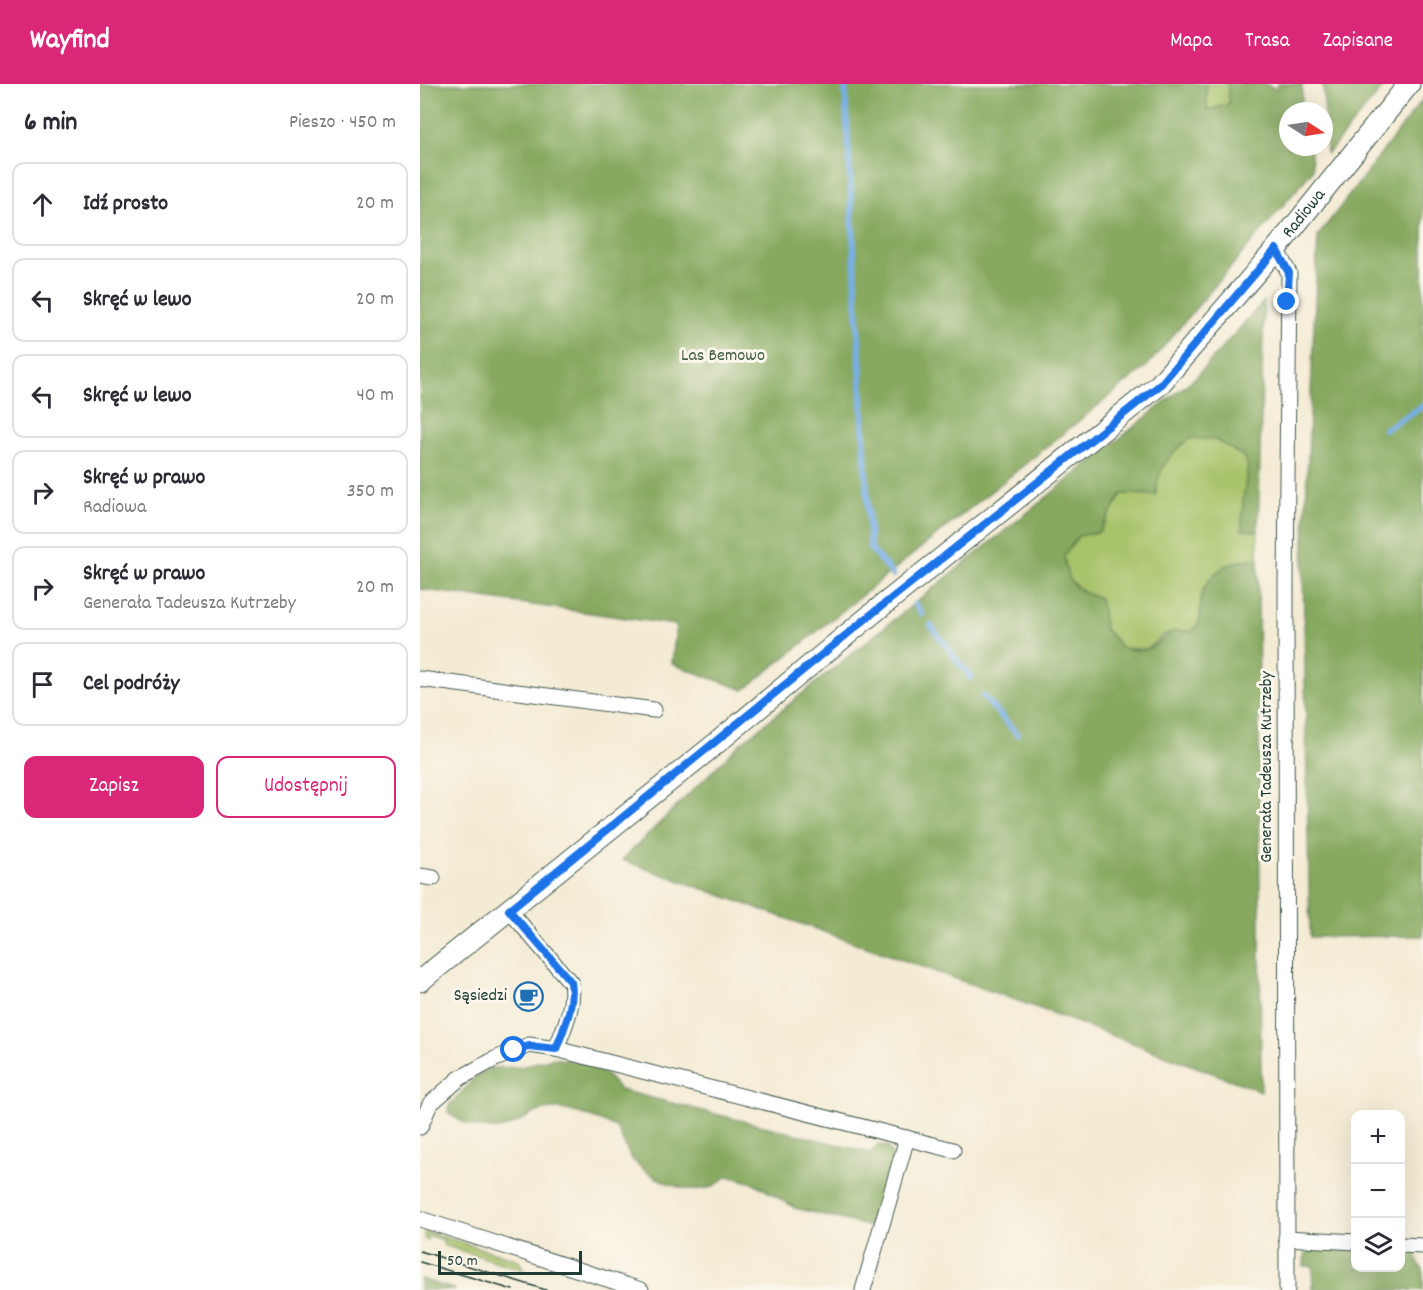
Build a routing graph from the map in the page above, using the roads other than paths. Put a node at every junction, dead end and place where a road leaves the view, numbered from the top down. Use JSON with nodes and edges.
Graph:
{"nodes":[{"id":1,"x":1409,"y":84,"type":"edge"},
{"id":2,"x":1276,"y":249,"type":"junction"},
{"id":3,"x":420,"y":679,"type":"edge"},
{"id":4,"x":654,"y":710,"type":"dead end"},
{"id":5,"x":509,"y":910,"type":"junction"},
{"id":6,"x":420,"y":981,"type":"edge"},
{"id":7,"x":556,"y":1049,"type":"junction"},
{"id":8,"x":420,"y":1127,"type":"edge"},
{"id":9,"x":907,"y":1138,"type":"junction"},
{"id":10,"x":953,"y":1150,"type":"dead end"},
{"id":11,"x":420,"y":1219,"type":"edge"},
{"id":12,"x":1286,"y":1238,"type":"junction"},
{"id":13,"x":1351,"y":1242,"type":"edge"},
{"id":14,"x":1405,"y":1245,"type":"edge"},
{"id":15,"x":1423,"y":1246,"type":"edge"},
{"id":16,"x":641,"y":1290,"type":"edge"},
{"id":17,"x":863,"y":1290,"type":"edge"},
{"id":18,"x":1287,"y":1290,"type":"edge"}],
"edges":[{"from":1,"to":2,"type":"main road","name":"Radiowa"},
{"from":2,"to":5,"type":"main road","name":"Radiowa"},
{"from":2,"to":12,"type":"street","name":"Generała Tadeusza Kutrzeby"},
{"from":3,"to":4,"type":"street"},
{"from":5,"to":6,"type":"main road","name":"Radiowa"},
{"from":5,"to":7,"type":"street"},
{"from":7,"to":8,"type":"street"},
{"from":7,"to":9,"type":"street"},
{"from":9,"to":10,"type":"street"},
{"from":9,"to":17,"type":"street"},
{"from":11,"to":16,"type":"street"},
{"from":12,"to":13,"type":"street"},
{"from":12,"to":18,"type":"street","name":"Generała Tadeusza Kutrzeby"},
{"from":14,"to":15,"type":"street"}]}
